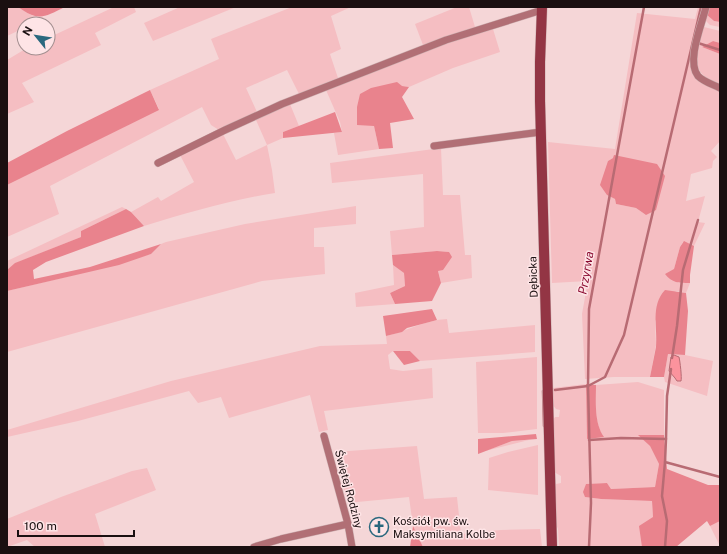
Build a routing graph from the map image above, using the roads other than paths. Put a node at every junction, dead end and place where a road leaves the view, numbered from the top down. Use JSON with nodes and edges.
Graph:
{"nodes":[{"id":1,"x":706,"y":7,"type":"edge"},
{"id":2,"x":542,"y":8,"type":"edge"},
{"id":3,"x":720,"y":88,"type":"edge"},
{"id":4,"x":541,"y":132,"type":"junction"},
{"id":5,"x":434,"y":146,"type":"dead end"},
{"id":6,"x":158,"y":163,"type":"dead end"},
{"id":7,"x":324,"y":436,"type":"dead end"},
{"id":8,"x":348,"y":524,"type":"junction"},
{"id":9,"x":254,"y":547,"type":"edge"},
{"id":10,"x":352,"y":547,"type":"edge"},
{"id":11,"x":552,"y":547,"type":"edge"}],
"edges":[{"from":1,"to":3,"type":"street"},
{"from":2,"to":4,"type":"street","name":"Dębicka"},
{"from":2,"to":6,"type":"street"},
{"from":4,"to":5,"type":"street"},
{"from":4,"to":11,"type":"street","name":"Dębicka"},
{"from":7,"to":8,"type":"street","name":"Świętej Rodziny"},
{"from":8,"to":9,"type":"street"},
{"from":8,"to":10,"type":"street","name":"Świętej Rodziny"}]}
